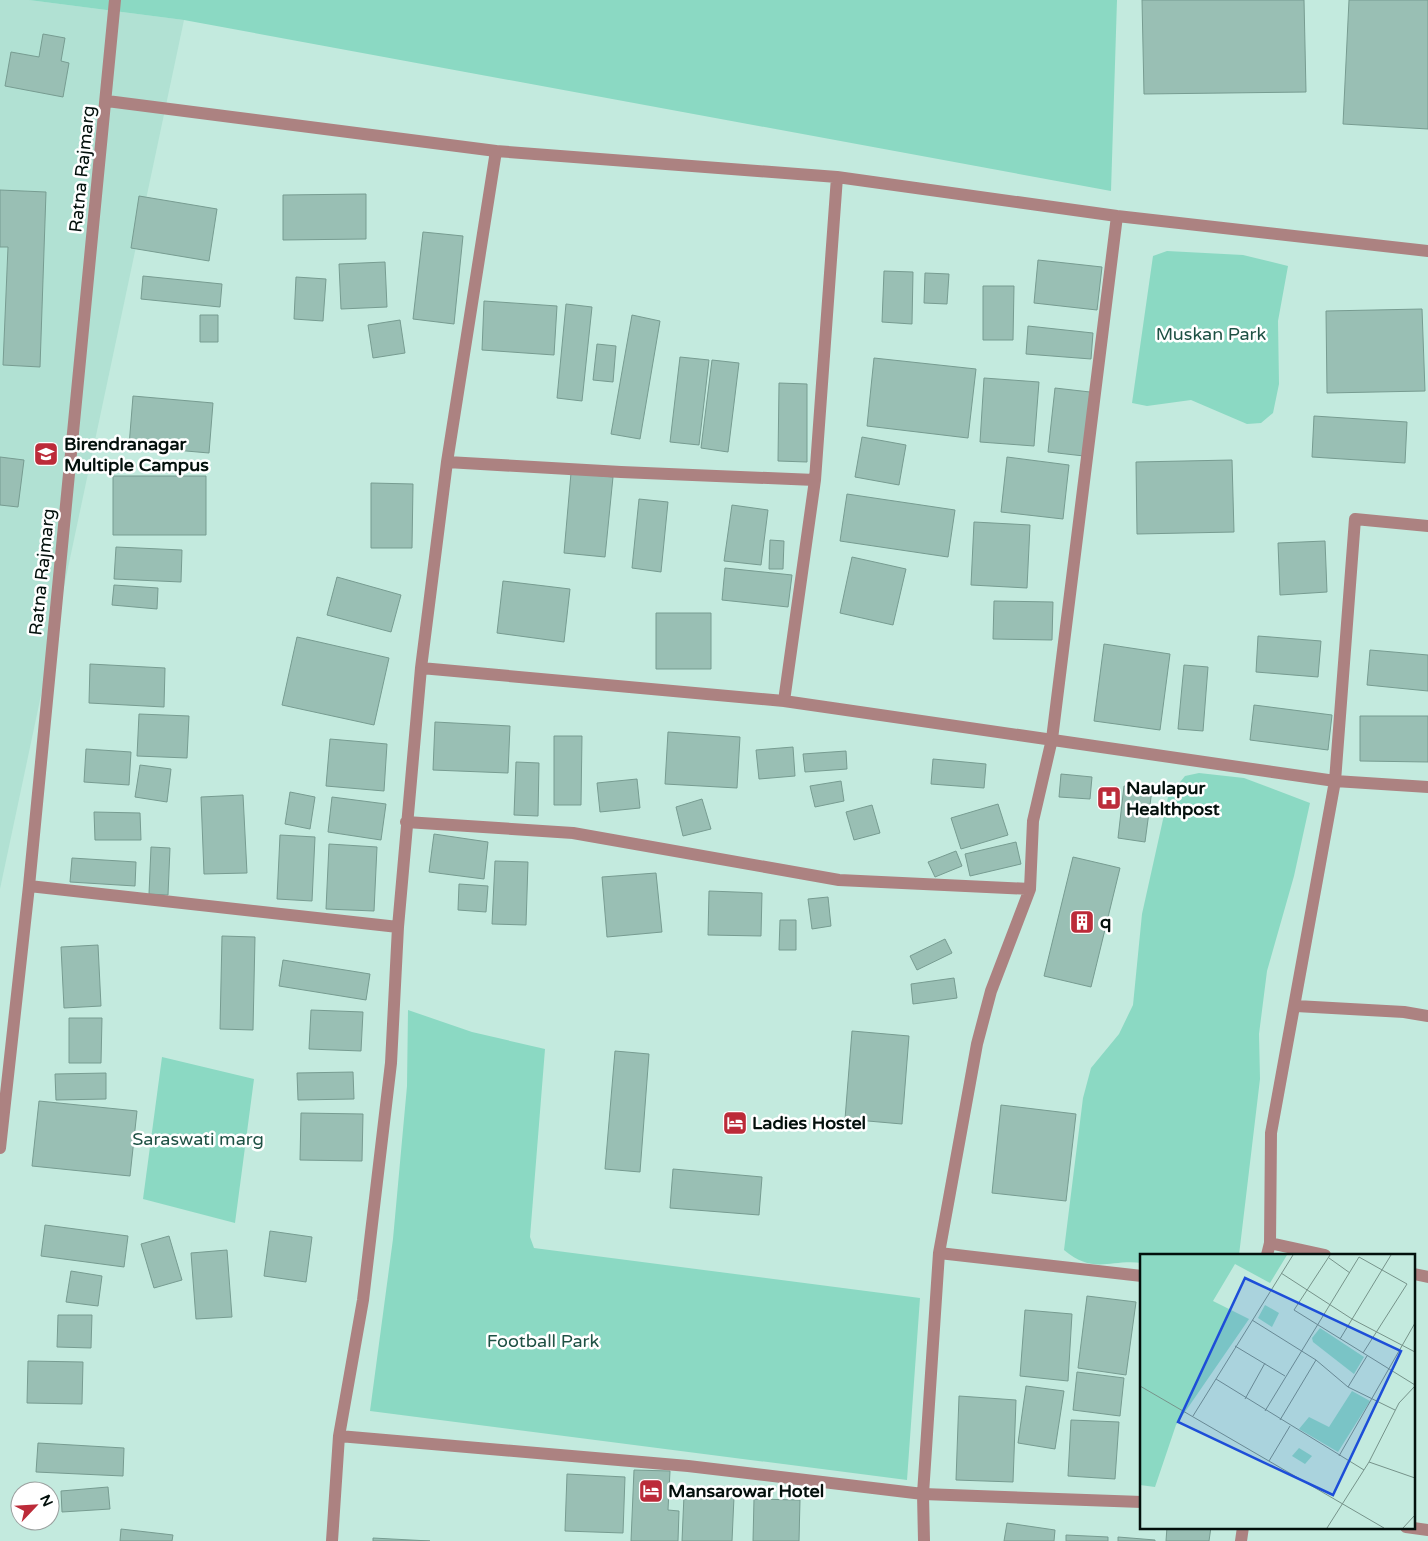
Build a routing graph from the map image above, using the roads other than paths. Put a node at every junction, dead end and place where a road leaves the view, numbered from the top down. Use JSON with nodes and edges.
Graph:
{"nodes":[{"id":1,"x":115,"y":0,"type":"edge"},
{"id":2,"x":107,"y":101,"type":"junction"},
{"id":3,"x":496,"y":151,"type":"junction"},
{"id":4,"x":837,"y":177,"type":"junction"},
{"id":5,"x":1117,"y":216,"type":"junction"},
{"id":6,"x":1428,"y":251,"type":"edge"},
{"id":7,"x":447,"y":462,"type":"junction"},
{"id":8,"x":815,"y":480,"type":"junction"},
{"id":9,"x":1428,"y":526,"type":"edge"},
{"id":10,"x":421,"y":668,"type":"junction"},
{"id":11,"x":784,"y":702,"type":"junction"},
{"id":12,"x":1052,"y":739,"type":"junction"},
{"id":13,"x":1335,"y":781,"type":"junction"},
{"id":14,"x":1428,"y":787,"type":"edge"},
{"id":15,"x":406,"y":822,"type":"junction"},
{"id":16,"x":29,"y":886,"type":"junction"},
{"id":17,"x":1030,"y":889,"type":"junction"},
{"id":18,"x":398,"y":927,"type":"junction"},
{"id":19,"x":1296,"y":1006,"type":"junction"},
{"id":20,"x":1428,"y":1016,"type":"edge"},
{"id":21,"x":0,"y":1148,"type":"edge"},
{"id":22,"x":1269,"y":1249,"type":"edge"},
{"id":23,"x":940,"y":1253,"type":"junction"},
{"id":24,"x":1316,"y":1254,"type":"edge"},
{"id":25,"x":1140,"y":1276,"type":"edge"},
{"id":26,"x":339,"y":1436,"type":"junction"},
{"id":27,"x":923,"y":1494,"type":"junction"},
{"id":28,"x":1140,"y":1502,"type":"edge"},
{"id":29,"x":1243,"y":1528,"type":"edge"},
{"id":30,"x":1413,"y":1528,"type":"edge"},
{"id":31,"x":1428,"y":1530,"type":"edge"},
{"id":32,"x":332,"y":1541,"type":"edge"},
{"id":33,"x":924,"y":1541,"type":"edge"},
{"id":34,"x":1241,"y":1541,"type":"edge"}],
"edges":[{"from":1,"to":2,"type":"street","name":"Ratna Rajmarg"},
{"from":2,"to":3,"type":"street"},
{"from":2,"to":16,"type":"street","name":"Ratna Rajmarg"},
{"from":3,"to":4,"type":"street"},
{"from":3,"to":7,"type":"street"},
{"from":4,"to":5,"type":"street"},
{"from":4,"to":8,"type":"street"},
{"from":5,"to":6,"type":"street"},
{"from":5,"to":12,"type":"street"},
{"from":7,"to":8,"type":"street"},
{"from":7,"to":10,"type":"street"},
{"from":8,"to":11,"type":"street"},
{"from":9,"to":13,"type":"street"},
{"from":10,"to":11,"type":"street"},
{"from":10,"to":15,"type":"street"},
{"from":11,"to":12,"type":"street"},
{"from":12,"to":13,"type":"street"},
{"from":12,"to":17,"type":"street"},
{"from":13,"to":14,"type":"street"},
{"from":13,"to":19,"type":"street"},
{"from":15,"to":17,"type":"street"},
{"from":15,"to":18,"type":"street"},
{"from":16,"to":18,"type":"street"},
{"from":16,"to":21,"type":"street","name":"Ratna Rajmarg"},
{"from":17,"to":23,"type":"street"},
{"from":18,"to":26,"type":"street"},
{"from":19,"to":20,"type":"street"},
{"from":19,"to":22,"type":"street"},
{"from":22,"to":24,"type":"street"},
{"from":23,"to":25,"type":"street"},
{"from":23,"to":27,"type":"street"},
{"from":26,"to":27,"type":"street"},
{"from":26,"to":32,"type":"street"},
{"from":27,"to":28,"type":"street"},
{"from":27,"to":33,"type":"street"},
{"from":29,"to":34,"type":"street"},
{"from":30,"to":31,"type":"street"}]}
